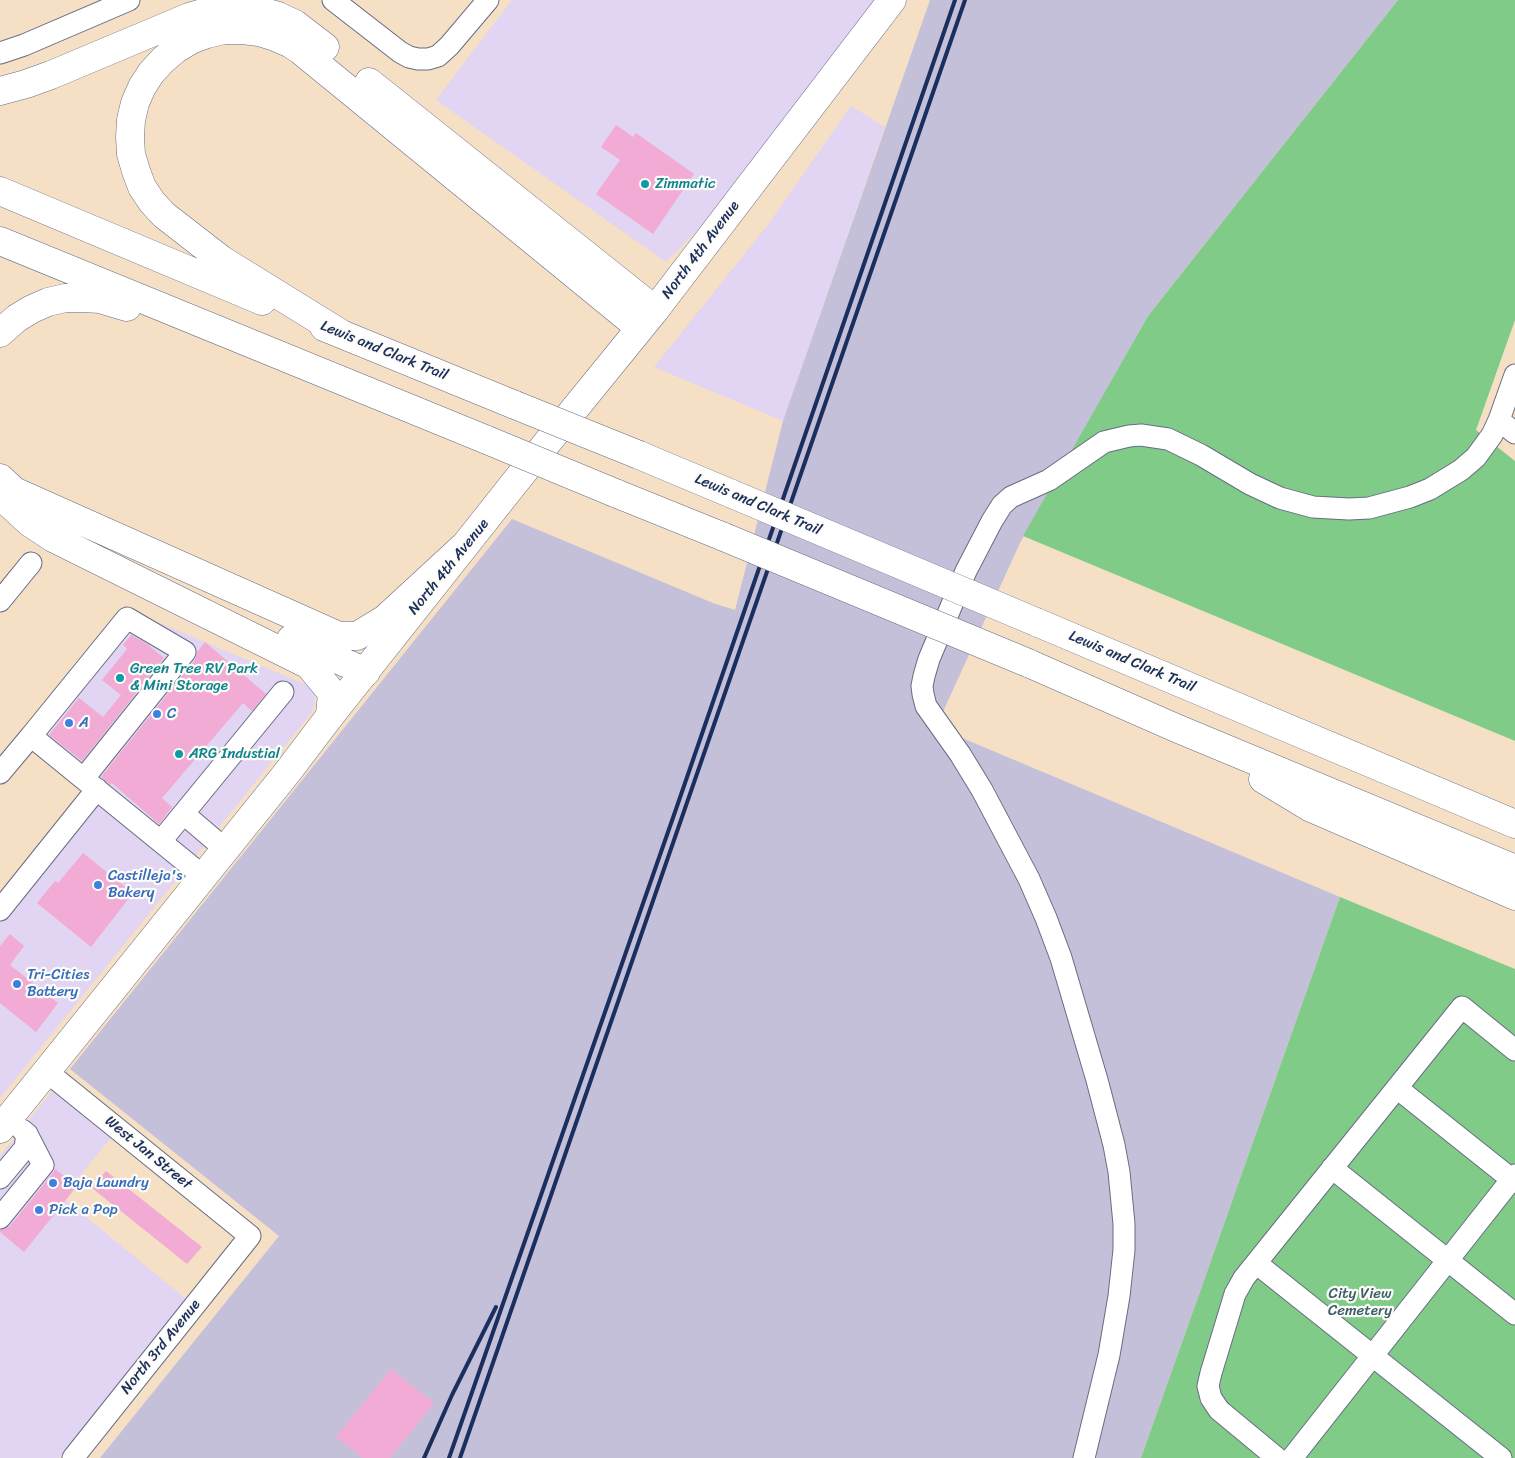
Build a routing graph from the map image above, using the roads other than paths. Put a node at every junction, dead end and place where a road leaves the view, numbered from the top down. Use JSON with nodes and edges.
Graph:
{"nodes":[{"id":1,"x":129,"y":0,"type":"edge"},
{"id":2,"x":333,"y":0,"type":"edge"},
{"id":3,"x":488,"y":0,"type":"edge"},
{"id":4,"x":892,"y":0,"type":"edge"},
{"id":5,"x":0,"y":53,"type":"edge"},
{"id":6,"x":0,"y":91,"type":"edge"},
{"id":7,"x":0,"y":191,"type":"edge"},
{"id":8,"x":0,"y":241,"type":"edge"},
{"id":9,"x":647,"y":319,"type":"junction"},
{"id":10,"x":222,"y":332,"type":"junction"},
{"id":11,"x":0,"y":333,"type":"edge"},
{"id":12,"x":340,"y":333,"type":"junction"},
{"id":13,"x":1515,"y":375,"type":"edge"},
{"id":14,"x":1507,"y":427,"type":"edge"},
{"id":15,"x":0,"y":478,"type":"edge"},
{"id":16,"x":0,"y":495,"type":"edge"},
{"id":17,"x":53,"y":538,"type":"junction"},
{"id":18,"x":464,"y":547,"type":"junction"},
{"id":19,"x":31,"y":563,"type":"dead end"},
{"id":20,"x":8,"y":576,"type":"edge"},
{"id":21,"x":0,"y":601,"type":"edge"},
{"id":22,"x":340,"y":636,"type":"junction"},
{"id":23,"x":366,"y":672,"type":"junction"},
{"id":24,"x":283,"y":692,"type":"dead end"},
{"id":25,"x":330,"y":716,"type":"junction"},
{"id":26,"x":1176,"y":728,"type":"junction"},
{"id":27,"x":31,"y":736,"type":"junction"},
{"id":28,"x":0,"y":773,"type":"edge"},
{"id":29,"x":1401,"y":777,"type":"junction"},
{"id":30,"x":91,"y":783,"type":"junction"},
{"id":31,"x":184,"y":814,"type":"junction"},
{"id":32,"x":1515,"y":817,"type":"edge"},
{"id":33,"x":1515,"y":824,"type":"edge"},
{"id":34,"x":161,"y":841,"type":"junction"},
{"id":35,"x":225,"y":849,"type":"junction"},
{"id":36,"x":1515,"y":869,"type":"edge"},
{"id":37,"x":203,"y":876,"type":"junction"},
{"id":38,"x":1515,"y":896,"type":"edge"},
{"id":39,"x":0,"y":910,"type":"edge"},
{"id":40,"x":1515,"y":1050,"type":"edge"},
{"id":41,"x":46,"y":1071,"type":"junction"},
{"id":42,"x":1397,"y":1088,"type":"junction"},
{"id":43,"x":12,"y":1127,"type":"edge"},
{"id":44,"x":1332,"y":1168,"type":"junction"},
{"id":45,"x":33,"y":1177,"type":"junction"},
{"id":46,"x":1514,"y":1179,"type":"edge"},
{"id":47,"x":3,"y":1193,"type":"edge"},
{"id":48,"x":250,"y":1236,"type":"joint"},
{"id":49,"x":1448,"y":1260,"type":"junction"},
{"id":50,"x":1256,"y":1263,"type":"junction"},
{"id":51,"x":1515,"y":1314,"type":"edge"},
{"id":52,"x":1373,"y":1356,"type":"junction"},
{"id":53,"x":73,"y":1458,"type":"edge"},
{"id":54,"x":1084,"y":1458,"type":"edge"},
{"id":55,"x":1277,"y":1458,"type":"edge"},
{"id":56,"x":1292,"y":1458,"type":"edge"},
{"id":57,"x":1501,"y":1458,"type":"edge"}],
"edges":[{"from":1,"to":5,"type":"street"},
{"from":2,"to":3,"type":"street"},
{"from":4,"to":9,"type":"main road","name":"North 4th Avenue"},
{"from":6,"to":9,"type":"main road"},
{"from":7,"to":12,"type":"main road","name":"Lewis and Clark Trail"},
{"from":8,"to":10,"type":"main road"},
{"from":9,"to":12,"type":"main road"},
{"from":9,"to":18,"type":"main road","name":"North 4th Avenue"},
{"from":10,"to":11,"type":"main road"},
{"from":10,"to":26,"type":"main road","bridge":true},
{"from":12,"to":29,"type":"main road","name":"Lewis and Clark Trail","bridge":true},
{"from":13,"to":14,"type":"street"},
{"from":14,"to":54,"type":"street"},
{"from":15,"to":22,"type":"main road"},
{"from":16,"to":17,"type":"main road"},
{"from":17,"to":23,"type":"main road"},
{"from":17,"to":25,"type":"main road"},
{"from":18,"to":22,"type":"main road"},
{"from":18,"to":23,"type":"main road","name":"North 4th Avenue"},
{"from":19,"to":20,"type":"street"},
{"from":20,"to":21,"type":"street"},
{"from":22,"to":23,"type":"main road"},
{"from":23,"to":25,"type":"main road","name":"North 4th Avenue"},
{"from":24,"to":31,"type":"street"},
{"from":25,"to":35,"type":"main road","name":"North 4th Avenue"},
{"from":26,"to":36,"type":"main road"},
{"from":26,"to":38,"type":"main road"},
{"from":27,"to":28,"type":"street"},
{"from":27,"to":30,"type":"street"},
{"from":27,"to":30,"type":"street"},
{"from":29,"to":32,"type":"main road"},
{"from":29,"to":33,"type":"main road","name":"Lewis and Clark Trail"},
{"from":30,"to":34,"type":"street"},
{"from":30,"to":39,"type":"street"},
{"from":31,"to":34,"type":"street"},
{"from":31,"to":35,"type":"street"},
{"from":34,"to":37,"type":"street"},
{"from":35,"to":37,"type":"main road","name":"North 4th Avenue"},
{"from":37,"to":41,"type":"main road","name":"North 4th Avenue"},
{"from":40,"to":42,"type":"street"},
{"from":41,"to":43,"type":"main road","name":"North 4th Avenue"},
{"from":41,"to":48,"type":"street","name":"West Jan Street"},
{"from":42,"to":44,"type":"street"},
{"from":42,"to":46,"type":"street"},
{"from":43,"to":45,"type":"street"},
{"from":43,"to":47,"type":"street"},
{"from":44,"to":49,"type":"street"},
{"from":44,"to":50,"type":"street"},
{"from":45,"to":47,"type":"street"},
{"from":45,"to":47,"type":"street"},
{"from":46,"to":49,"type":"street"},
{"from":48,"to":53,"type":"street","name":"North 3rd Avenue"},
{"from":49,"to":51,"type":"street"},
{"from":49,"to":52,"type":"street"},
{"from":50,"to":52,"type":"street"},
{"from":50,"to":55,"type":"street"},
{"from":52,"to":56,"type":"street"},
{"from":52,"to":57,"type":"street"}]}
